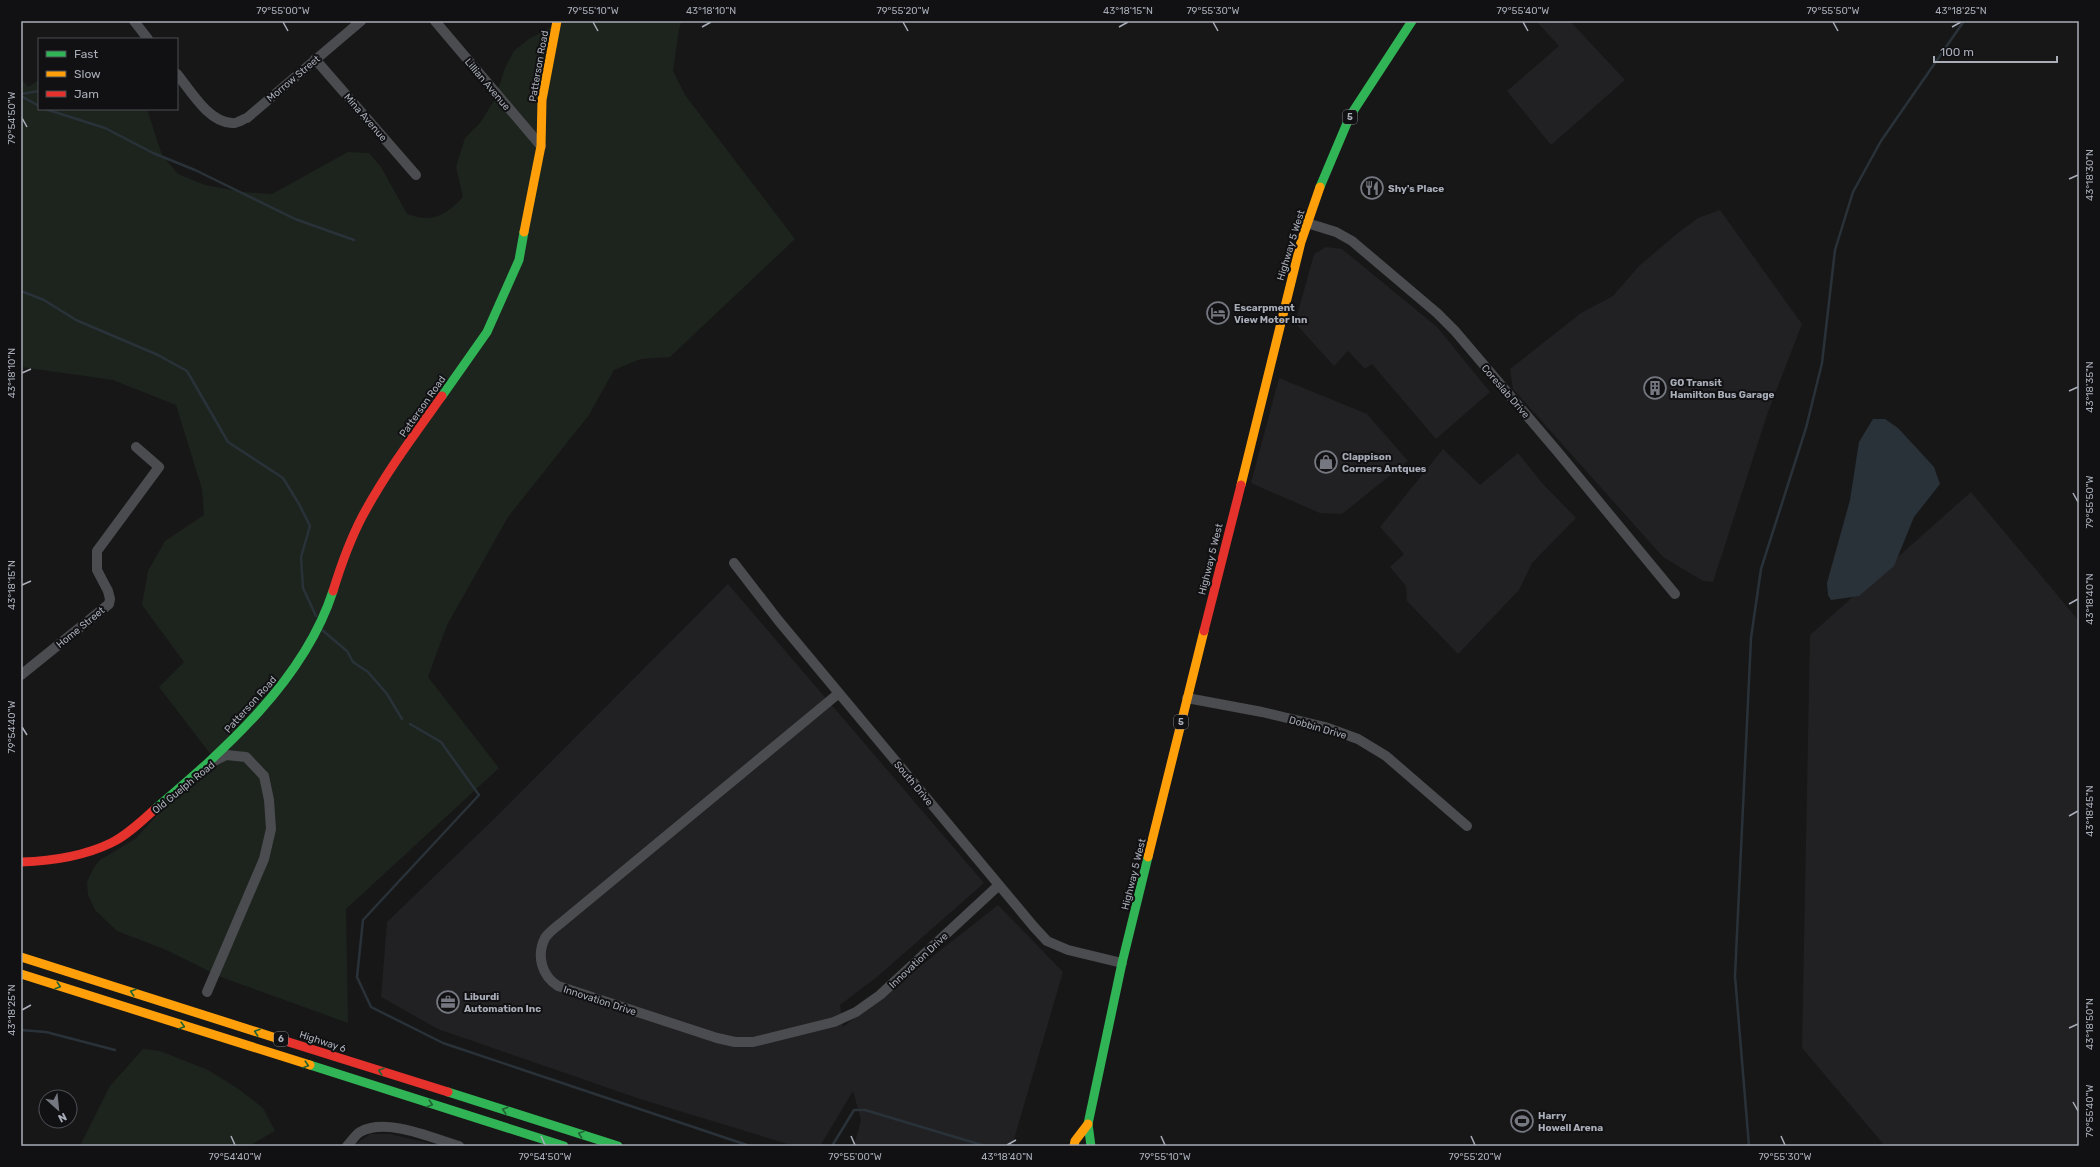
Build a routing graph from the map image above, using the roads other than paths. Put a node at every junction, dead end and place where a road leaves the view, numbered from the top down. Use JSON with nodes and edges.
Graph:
{"nodes":[{"id":1,"x":134,"y":21,"type":"edge"},
{"id":2,"x":361,"y":21,"type":"edge"},
{"id":3,"x":435,"y":21,"type":"edge"},
{"id":4,"x":557,"y":21,"type":"edge"},
{"id":5,"x":1412,"y":21,"type":"edge"},
{"id":6,"x":147,"y":38,"type":"edge"},
{"id":7,"x":315,"y":59,"type":"junction"},
{"id":8,"x":178,"y":75,"type":"edge"},
{"id":9,"x":541,"y":146,"type":"junction"},
{"id":10,"x":416,"y":175,"type":"dead end"},
{"id":11,"x":1307,"y":223,"type":"junction"},
{"id":12,"x":136,"y":447,"type":"dead end"},
{"id":13,"x":734,"y":563,"type":"dead end"},
{"id":14,"x":1674,"y":594,"type":"dead end"},
{"id":15,"x":21,"y":675,"type":"edge"},
{"id":16,"x":839,"y":693,"type":"junction"},
{"id":17,"x":1188,"y":698,"type":"junction"},
{"id":18,"x":209,"y":763,"type":"junction"},
{"id":19,"x":1467,"y":826,"type":"dead end"},
{"id":20,"x":21,"y":862,"type":"edge"},
{"id":21,"x":999,"y":885,"type":"junction"},
{"id":22,"x":21,"y":957,"type":"edge"},
{"id":23,"x":1122,"y":963,"type":"junction"},
{"id":24,"x":21,"y":974,"type":"edge"},
{"id":25,"x":207,"y":992,"type":"dead end"},
{"id":26,"x":1088,"y":1124,"type":"junction"},
{"id":27,"x":347,"y":1146,"type":"edge"},
{"id":28,"x":459,"y":1146,"type":"edge"},
{"id":29,"x":564,"y":1146,"type":"edge"},
{"id":30,"x":618,"y":1146,"type":"edge"},
{"id":31,"x":1074,"y":1146,"type":"edge"},
{"id":32,"x":1091,"y":1146,"type":"edge"}],
"edges":[{"from":1,"to":6,"type":"street"},
{"from":2,"to":7,"type":"street","name":"Morrow Street"},
{"from":3,"to":9,"type":"street","name":"Lillian Avenue"},
{"from":4,"to":9,"type":"main road","name":"Patterson Road"},
{"from":5,"to":11,"type":"main road","name":"Highway 5 West","number":"5"},
{"from":7,"to":8,"type":"street","name":"Morrow Street"},
{"from":7,"to":10,"type":"street","name":"Mina Avenue"},
{"from":9,"to":18,"type":"main road","name":"Patterson Road"},
{"from":11,"to":14,"type":"street","name":"Coreslab Drive"},
{"from":11,"to":17,"type":"main road","name":"Highway 5 West","number":"5"},
{"from":12,"to":15,"type":"street","name":"Home Street"},
{"from":13,"to":16,"type":"street","name":"South Drive"},
{"from":16,"to":21,"type":"street","name":"South Drive"},
{"from":16,"to":21,"type":"street","name":"Innovation Drive"},
{"from":17,"to":19,"type":"street","name":"Dobbin Drive"},
{"from":17,"to":23,"type":"main road","name":"Highway 5 West","number":"5"},
{"from":18,"to":20,"type":"main road","name":"Old Guelph Road"},
{"from":18,"to":25,"type":"street","name":"Old Guelph Road"},
{"from":21,"to":23,"type":"street","name":"South Drive"},
{"from":30,"to":22,"type":"main road","name":"Highway 6","number":"6","one_way":true},
{"from":23,"to":26,"type":"main road","name":"Highway 5 West","number":"5"},
{"from":24,"to":29,"type":"main road","number":"6","one_way":true},
{"from":26,"to":31,"type":"main road","name":"Highway 5 West","number":"5"},
{"from":26,"to":32,"type":"main road","name":"Highway 5 West","number":"5"},
{"from":27,"to":28,"type":"street"}]}
